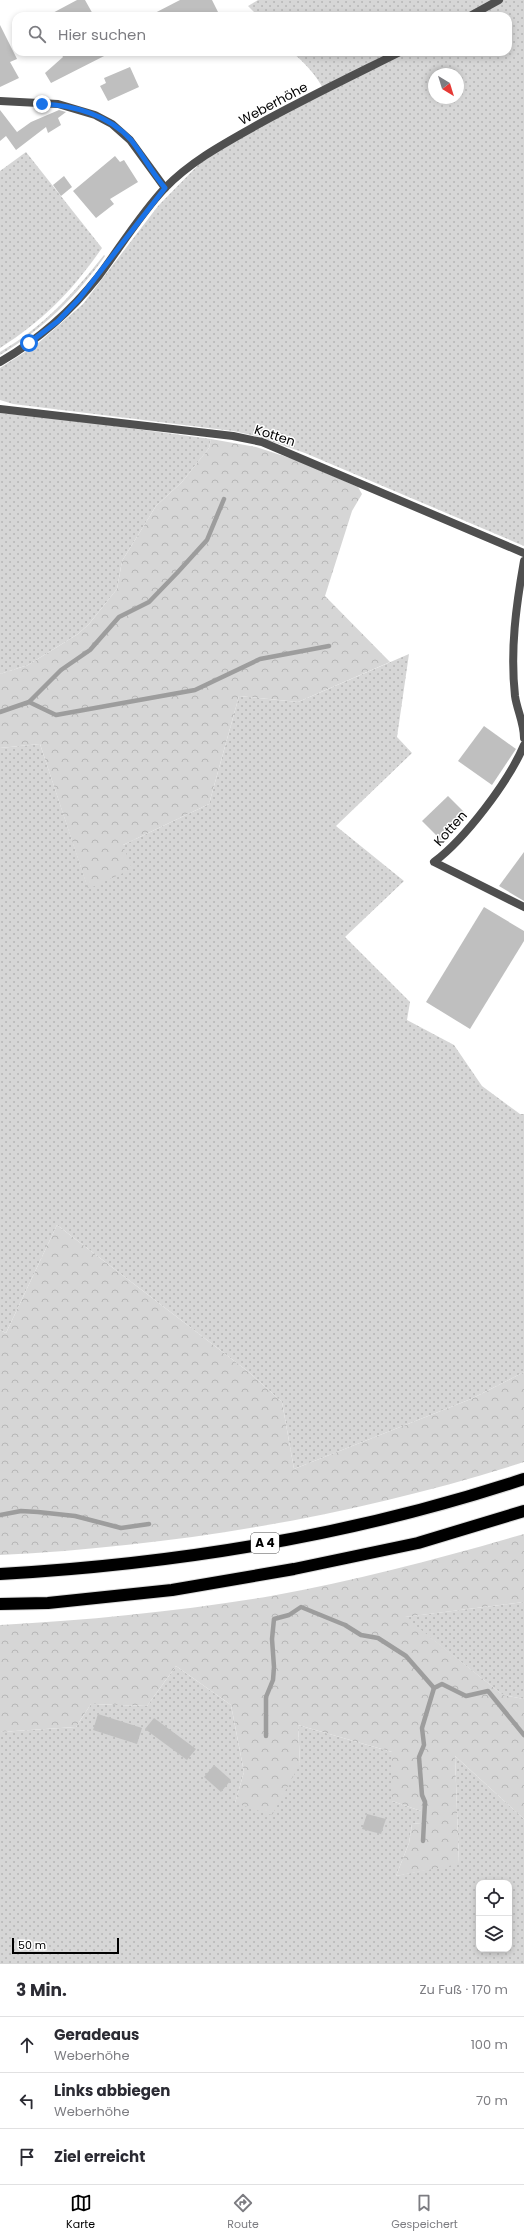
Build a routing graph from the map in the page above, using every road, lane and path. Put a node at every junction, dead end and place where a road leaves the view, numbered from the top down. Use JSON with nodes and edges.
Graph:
{"nodes":[{"id":1,"x":499,"y":0,"type":"edge"},
{"id":2,"x":477,"y":12,"type":"edge"},
{"id":3,"x":392,"y":56,"type":"edge"},
{"id":4,"x":0,"y":101,"type":"edge"},
{"id":5,"x":165,"y":188,"type":"junction"},
{"id":6,"x":0,"y":362,"type":"edge"},
{"id":7,"x":0,"y":409,"type":"edge"},
{"id":8,"x":524,"y":553,"type":"edge"},
{"id":9,"x":524,"y":561,"type":"edge"},
{"id":10,"x":524,"y":738,"type":"edge"},
{"id":11,"x":524,"y":745,"type":"edge"},
{"id":12,"x":524,"y":907,"type":"edge"},
{"id":13,"x":524,"y":1479,"type":"edge"},
{"id":14,"x":524,"y":1511,"type":"edge"},
{"id":15,"x":0,"y":1574,"type":"edge"},
{"id":16,"x":0,"y":1604,"type":"edge"}],
"edges":[{"from":1,"to":2,"type":"street"},
{"from":3,"to":5,"type":"street","name":"Weberhöhe"},
{"from":4,"to":5,"type":"street"},
{"from":5,"to":6,"type":"street","name":"Weberhöhe"},
{"from":7,"to":8,"type":"street","name":"Kotten"},
{"from":9,"to":10,"type":"street"},
{"from":11,"to":12,"type":"street","name":"Kotten"},
{"from":13,"to":15,"type":"highway","number":"A 4"},
{"from":14,"to":16,"type":"highway","number":"A 4"}]}
